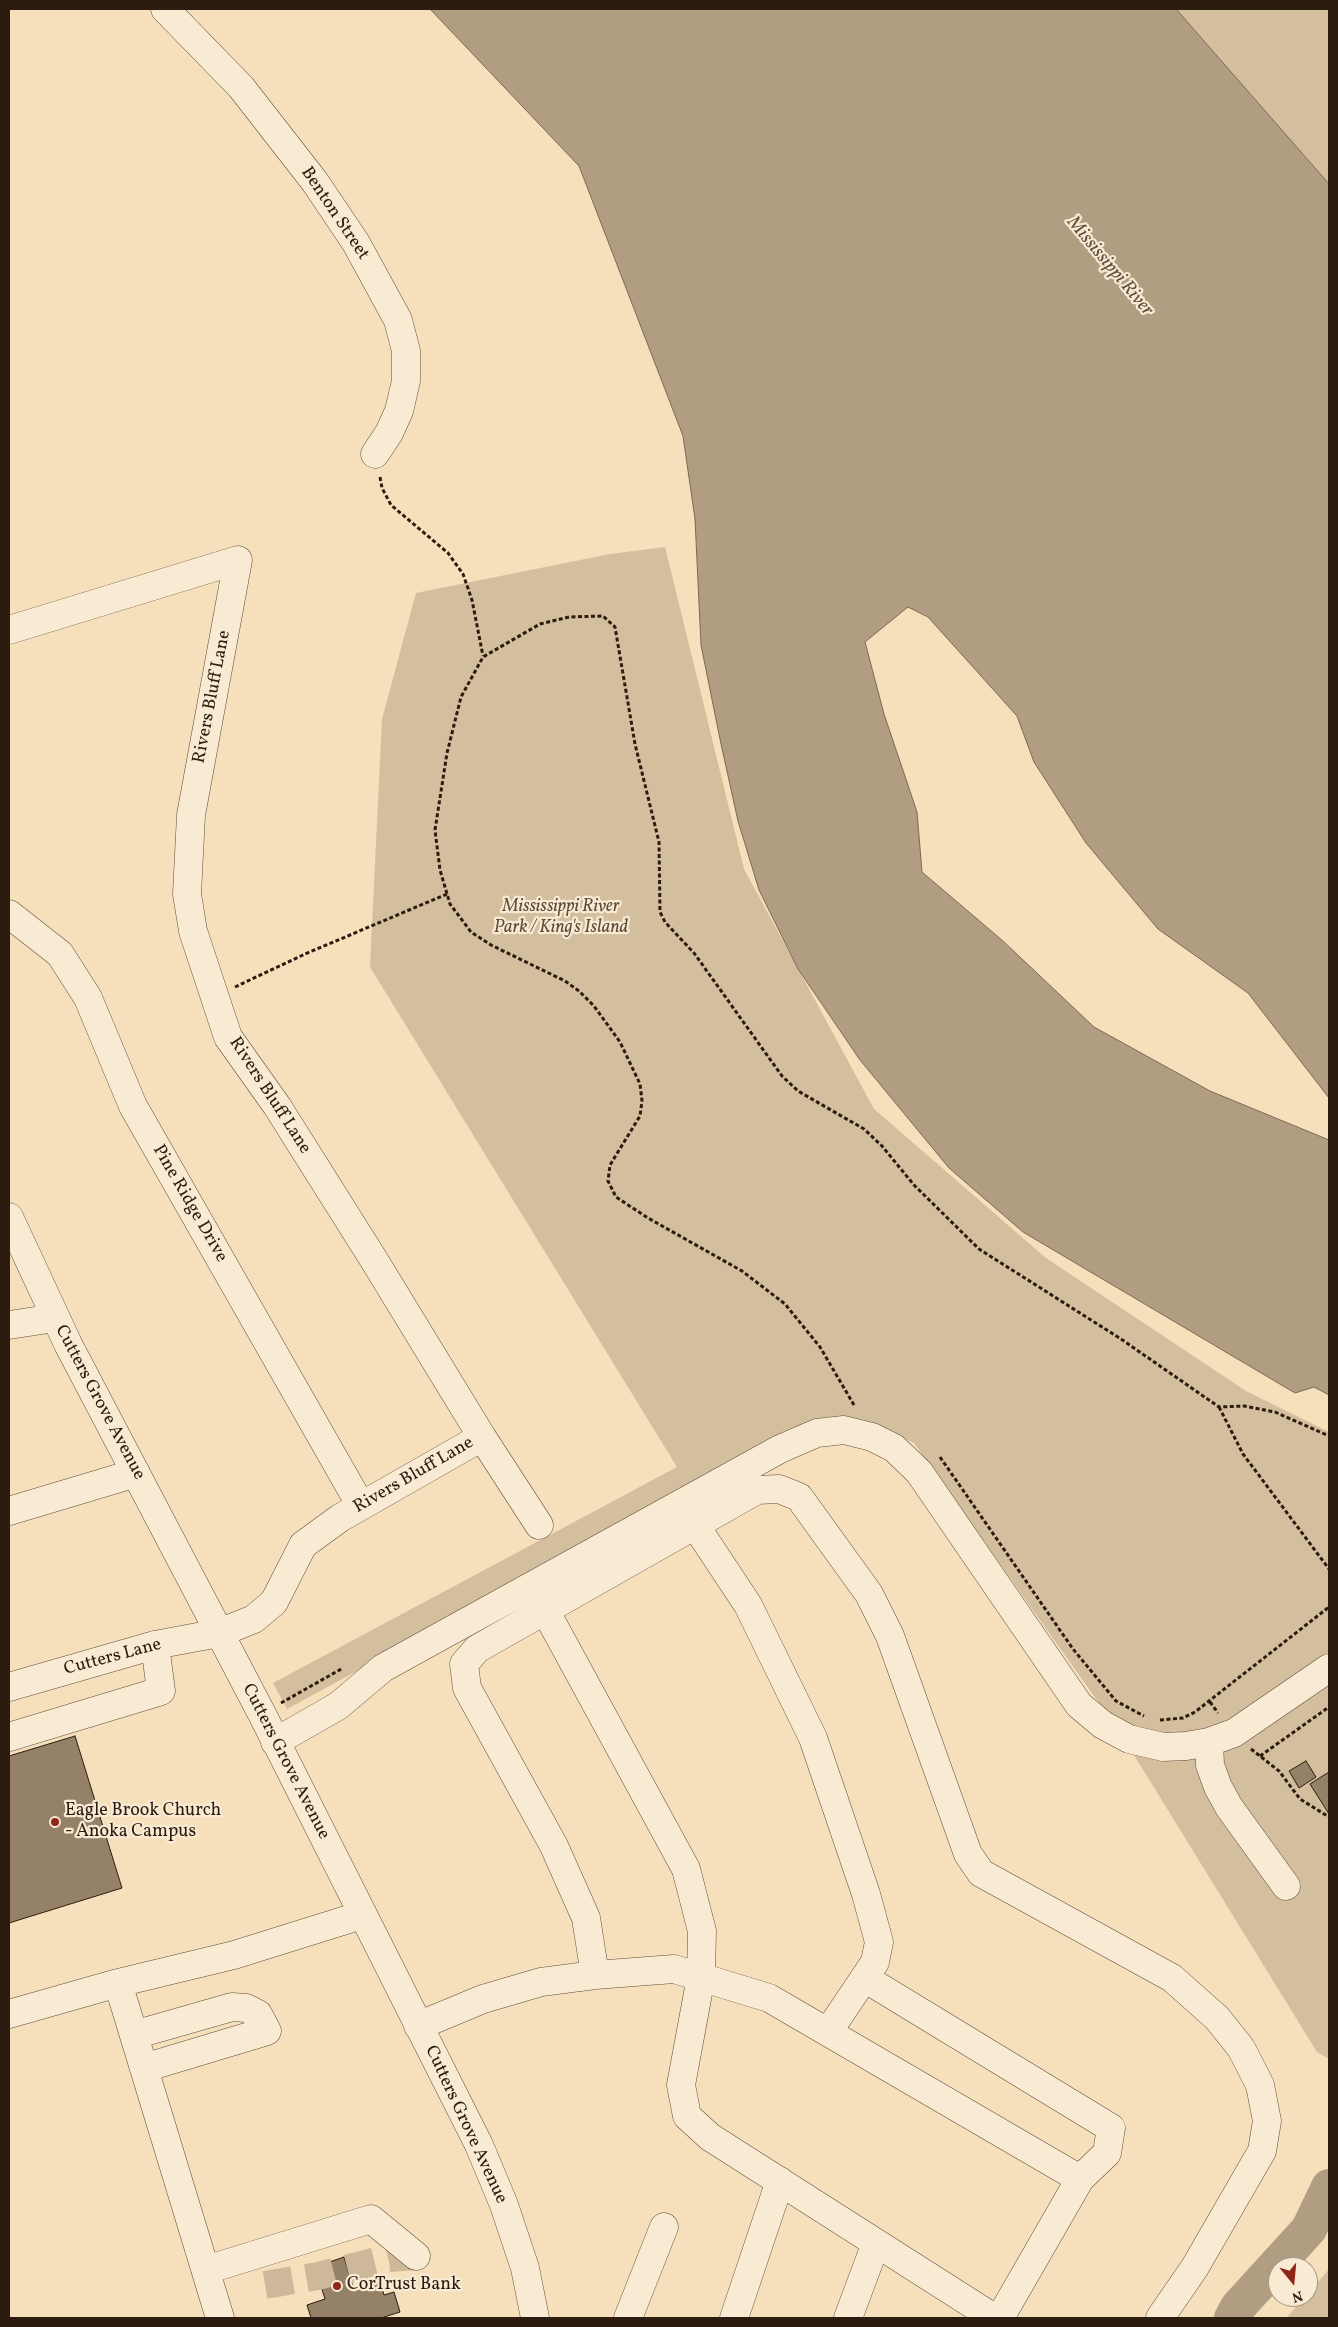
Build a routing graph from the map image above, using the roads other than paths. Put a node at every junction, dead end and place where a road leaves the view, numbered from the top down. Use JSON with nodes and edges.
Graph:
{"nodes":[{"id":1,"x":165,"y":9,"type":"edge"},
{"id":2,"x":375,"y":454,"type":"road end"},
{"id":3,"x":9,"y":630,"type":"edge"},
{"id":4,"x":9,"y":914,"type":"edge"},
{"id":5,"x":9,"y":1217,"type":"edge"},
{"id":6,"x":56,"y":1318,"type":"junction"},
{"id":7,"x":9,"y":1325,"type":"edge"},
{"id":8,"x":482,"y":1438,"type":"junction"},
{"id":9,"x":136,"y":1473,"type":"junction"},
{"id":10,"x":361,"y":1506,"type":"junction"},
{"id":11,"x":9,"y":1511,"type":"edge"},
{"id":12,"x":539,"y":1525,"type":"dead end"},
{"id":13,"x":695,"y":1525,"type":"junction"},
{"id":14,"x":545,"y":1610,"type":"junction"},
{"id":15,"x":219,"y":1634,"type":"junction"},
{"id":16,"x":155,"y":1645,"type":"junction"},
{"id":17,"x":1329,"y":1668,"type":"edge"},
{"id":18,"x":9,"y":1687,"type":"edge"},
{"id":19,"x":9,"y":1737,"type":"edge"},
{"id":20,"x":275,"y":1742,"type":"junction"},
{"id":21,"x":1209,"y":1742,"type":"junction"},
{"id":22,"x":1286,"y":1886,"type":"dead end"},
{"id":23,"x":362,"y":1915,"type":"junction"},
{"id":24,"x":595,"y":1975,"type":"junction"},
{"id":25,"x":701,"y":1977,"type":"junction"},
{"id":26,"x":866,"y":1979,"type":"junction"},
{"id":27,"x":118,"y":1982,"type":"junction"},
{"id":28,"x":9,"y":2014,"type":"edge"},
{"id":29,"x":418,"y":2026,"type":"junction"},
{"id":30,"x":828,"y":2032,"type":"junction"},
{"id":31,"x":134,"y":2035,"type":"junction"},
{"id":32,"x":144,"y":2068,"type":"junction"},
{"id":33,"x":1080,"y":2179,"type":"junction"},
{"id":34,"x":780,"y":2180,"type":"junction"},
{"id":35,"x":664,"y":2227,"type":"dead end"},
{"id":36,"x":876,"y":2243,"type":"junction"},
{"id":37,"x":416,"y":2256,"type":"dead end"},
{"id":38,"x":206,"y":2270,"type":"junction"},
{"id":39,"x":220,"y":2318,"type":"edge"},
{"id":40,"x":535,"y":2318,"type":"edge"},
{"id":41,"x":628,"y":2318,"type":"edge"},
{"id":42,"x":734,"y":2318,"type":"edge"},
{"id":43,"x":848,"y":2318,"type":"edge"},
{"id":44,"x":994,"y":2318,"type":"edge"},
{"id":45,"x":1000,"y":2318,"type":"edge"},
{"id":46,"x":1160,"y":2318,"type":"edge"}],
"edges":[{"from":1,"to":2,"type":"street","name":"Benton Street"},
{"from":3,"to":8,"type":"street","name":"Rivers Bluff Lane"},
{"from":4,"to":10,"type":"street","name":"Pine Ridge Drive"},
{"from":5,"to":6,"type":"street","name":"Cutters Grove Avenue"},
{"from":6,"to":7,"type":"street"},
{"from":6,"to":9,"type":"street","name":"Cutters Grove Avenue"},
{"from":8,"to":10,"type":"street","name":"Rivers Bluff Lane"},
{"from":8,"to":12,"type":"street"},
{"from":9,"to":11,"type":"street"},
{"from":9,"to":15,"type":"street","name":"Cutters Grove Avenue"},
{"from":10,"to":15,"type":"street","name":"Rivers Bluff Lane"},
{"from":13,"to":14,"type":"street"},
{"from":13,"to":26,"type":"street"},
{"from":13,"to":46,"type":"street"},
{"from":14,"to":24,"type":"street"},
{"from":14,"to":25,"type":"street"},
{"from":15,"to":16,"type":"street","name":"Cutters Lane"},
{"from":15,"to":20,"type":"street","name":"Cutters Grove Avenue"},
{"from":16,"to":18,"type":"street","name":"Cutters Lane"},
{"from":16,"to":19,"type":"street"},
{"from":17,"to":21,"type":"street"},
{"from":20,"to":21,"type":"street"},
{"from":20,"to":23,"type":"street","name":"Cutters Grove Avenue"},
{"from":21,"to":22,"type":"street"},
{"from":23,"to":27,"type":"street"},
{"from":23,"to":29,"type":"street","name":"Cutters Grove Avenue"},
{"from":24,"to":25,"type":"street"},
{"from":24,"to":29,"type":"street"},
{"from":25,"to":30,"type":"street"},
{"from":25,"to":34,"type":"street"},
{"from":26,"to":30,"type":"street"},
{"from":26,"to":33,"type":"street"},
{"from":27,"to":28,"type":"street"},
{"from":27,"to":31,"type":"street"},
{"from":29,"to":40,"type":"street","name":"Cutters Grove Avenue"},
{"from":30,"to":33,"type":"street"},
{"from":31,"to":32,"type":"street"},
{"from":31,"to":32,"type":"street"},
{"from":32,"to":38,"type":"street"},
{"from":33,"to":45,"type":"street"},
{"from":34,"to":36,"type":"street"},
{"from":34,"to":42,"type":"street"},
{"from":35,"to":41,"type":"street"},
{"from":36,"to":43,"type":"street"},
{"from":36,"to":44,"type":"street"},
{"from":37,"to":38,"type":"street"},
{"from":38,"to":39,"type":"street"}]}
